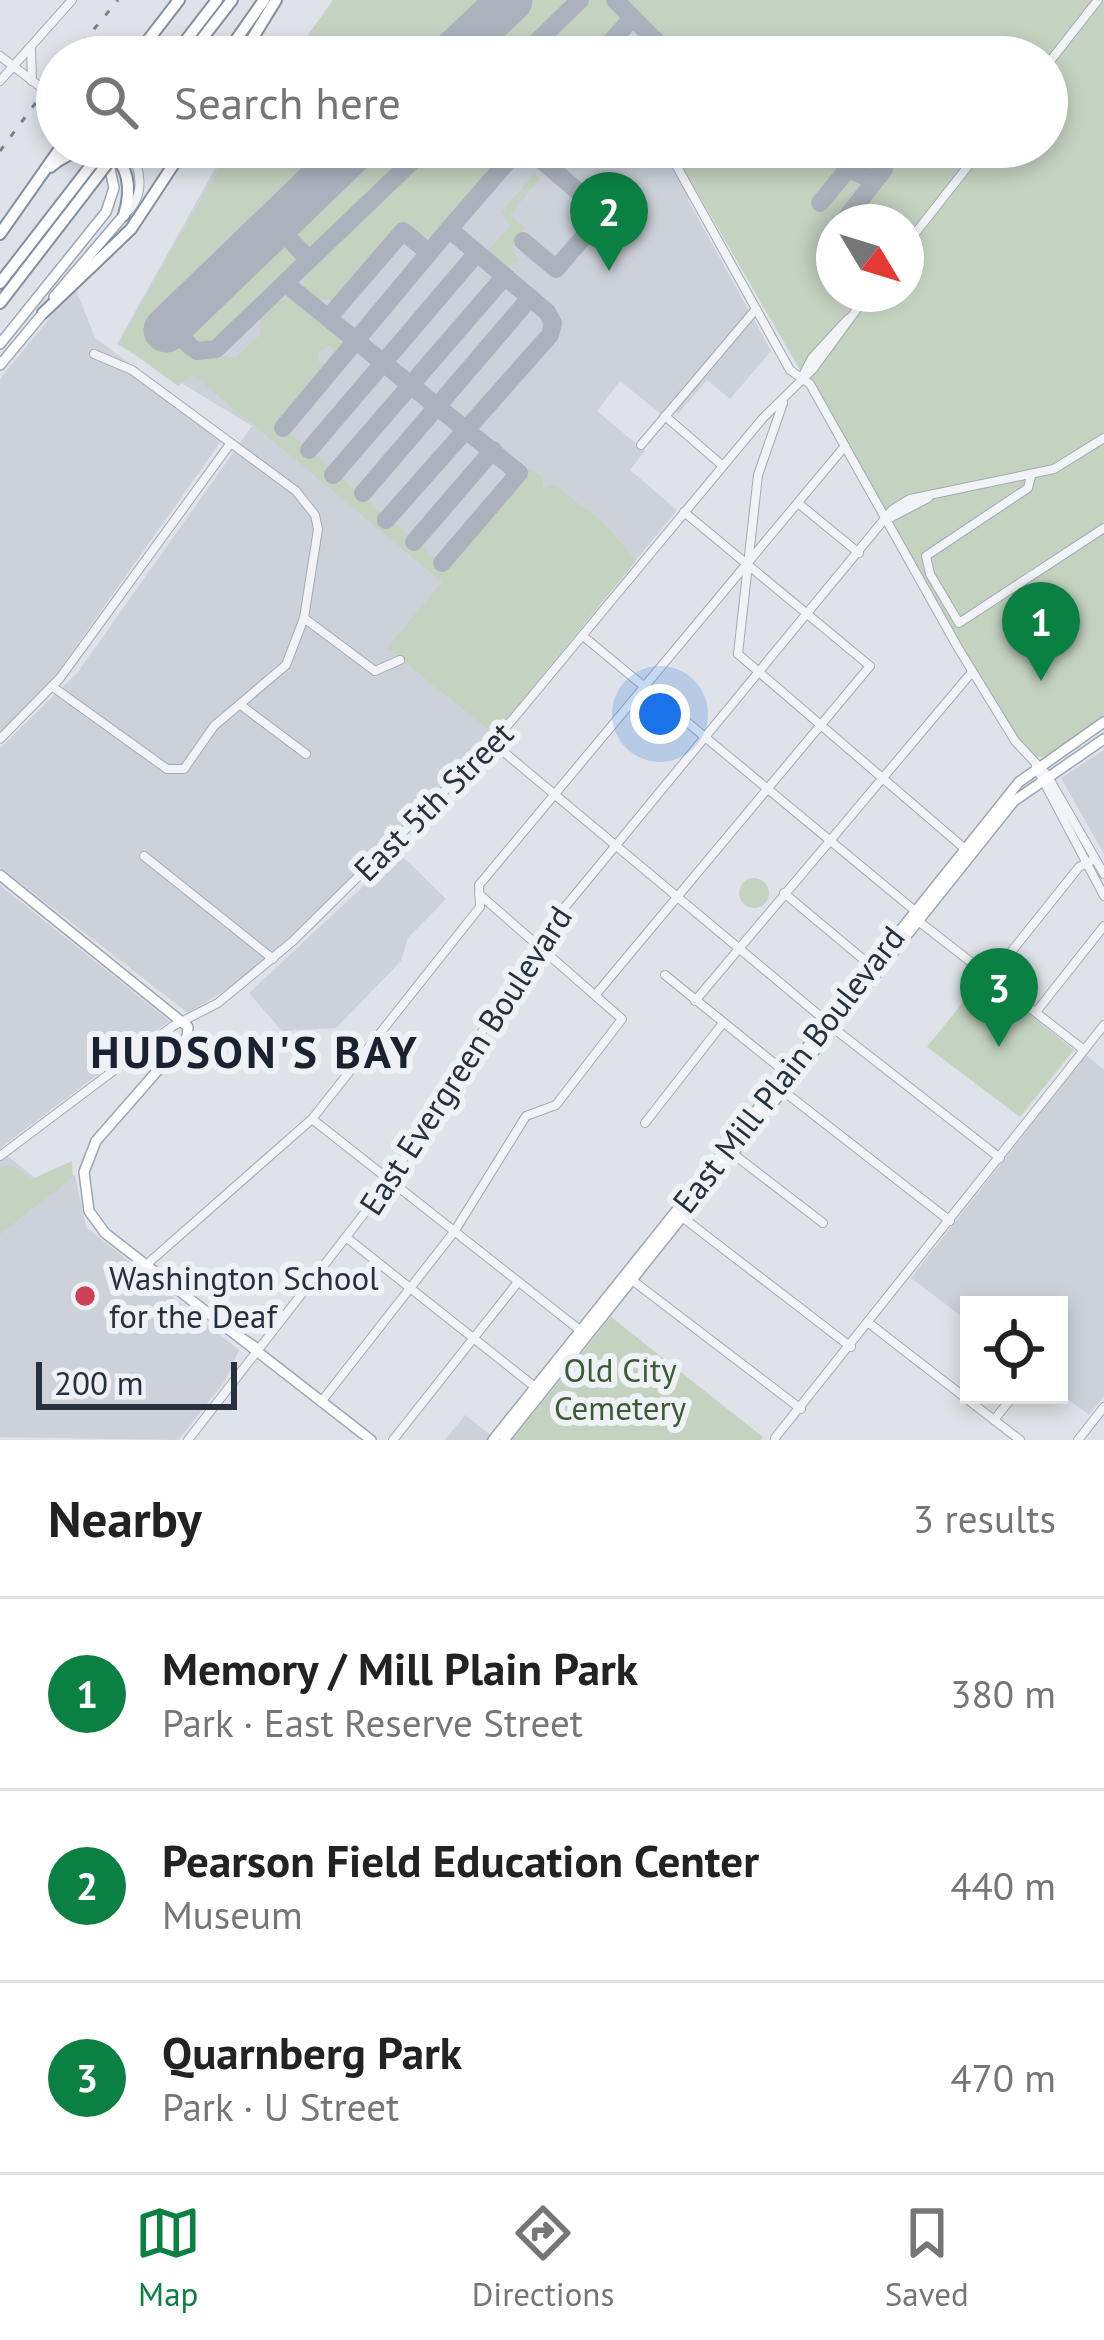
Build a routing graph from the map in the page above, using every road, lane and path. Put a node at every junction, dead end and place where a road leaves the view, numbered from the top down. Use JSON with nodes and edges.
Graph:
{"nodes":[{"id":1,"x":72,"y":0,"type":"edge"},
{"id":2,"x":179,"y":0,"type":"edge"},
{"id":3,"x":217,"y":0,"type":"edge"},
{"id":4,"x":232,"y":0,"type":"edge"},
{"id":5,"x":264,"y":0,"type":"edge"},
{"id":6,"x":276,"y":0,"type":"edge"},
{"id":7,"x":1098,"y":0,"type":"edge"},
{"id":8,"x":39,"y":36,"type":"edge"},
{"id":9,"x":151,"y":36,"type":"edge"},
{"id":10,"x":189,"y":36,"type":"edge"},
{"id":11,"x":204,"y":36,"type":"edge"},
{"id":12,"x":239,"y":36,"type":"edge"},
{"id":13,"x":254,"y":36,"type":"edge"},
{"id":14,"x":1068,"y":38,"type":"edge"},
{"id":15,"x":34,"y":41,"type":"joint"},
{"id":16,"x":0,"y":56,"type":"edge"},
{"id":17,"x":0,"y":66,"type":"edge"},
{"id":18,"x":11,"y":67,"type":"junction"},
{"id":19,"x":0,"y":81,"type":"edge"},
{"id":20,"x":32,"y":82,"type":"junction"},
{"id":21,"x":36,"y":85,"type":"edge"},
{"id":22,"x":49,"y":168,"type":"edge"},
{"id":23,"x":100,"y":168,"type":"edge"},
{"id":24,"x":115,"y":168,"type":"edge"},
{"id":25,"x":126,"y":168,"type":"edge"},
{"id":26,"x":171,"y":168,"type":"edge"},
{"id":27,"x":677,"y":168,"type":"edge"},
{"id":28,"x":966,"y":168,"type":"edge"},
{"id":29,"x":80,"y":190,"type":"junction"},
{"id":30,"x":124,"y":214,"type":"joint"},
{"id":31,"x":924,"y":222,"type":"edge"},
{"id":32,"x":0,"y":234,"type":"edge"},
{"id":33,"x":0,"y":284,"type":"edge"},
{"id":34,"x":0,"y":303,"type":"edge"},
{"id":35,"x":756,"y":309,"type":"junction"},
{"id":36,"x":854,"y":312,"type":"edge"},
{"id":37,"x":43,"y":313,"type":"junction"},
{"id":38,"x":0,"y":344,"type":"edge"},
{"id":39,"x":94,"y":354,"type":"dead end"},
{"id":40,"x":0,"y":365,"type":"edge"},
{"id":41,"x":802,"y":378,"type":"junction"},
{"id":42,"x":787,"y":397,"type":"junction"},
{"id":43,"x":665,"y":416,"type":"junction"},
{"id":44,"x":1104,"y":438,"type":"edge"},
{"id":45,"x":230,"y":444,"type":"junction"},
{"id":46,"x":640,"y":445,"type":"dead end"},
{"id":47,"x":845,"y":446,"type":"junction"},
{"id":48,"x":723,"y":466,"type":"junction"},
{"id":49,"x":1031,"y":476,"type":"junction"},
{"id":50,"x":799,"y":503,"type":"junction"},
{"id":51,"x":684,"y":512,"type":"junction"},
{"id":52,"x":887,"y":520,"type":"junction"},
{"id":53,"x":1104,"y":529,"type":"edge"},
{"id":54,"x":859,"y":553,"type":"junction"},
{"id":55,"x":747,"y":563,"type":"junction"},
{"id":56,"x":808,"y":615,"type":"junction"},
{"id":57,"x":304,"y":618,"type":"junction"},
{"id":58,"x":583,"y":636,"type":"junction"},
{"id":59,"x":400,"y":660,"type":"dead end"},
{"id":60,"x":973,"y":672,"type":"junction"},
{"id":61,"x":758,"y":676,"type":"junction"},
{"id":62,"x":644,"y":686,"type":"junction"},
{"id":63,"x":53,"y":687,"type":"junction"},
{"id":64,"x":242,"y":706,"type":"junction"},
{"id":65,"x":1104,"y":722,"type":"edge"},
{"id":66,"x":818,"y":727,"type":"junction"},
{"id":67,"x":706,"y":737,"type":"junction"},
{"id":68,"x":0,"y":739,"type":"edge"},
{"id":69,"x":1104,"y":739,"type":"edge"},
{"id":70,"x":493,"y":743,"type":"junction"},
{"id":71,"x":306,"y":754,"type":"dead end"},
{"id":72,"x":1036,"y":766,"type":"junction"},
{"id":73,"x":880,"y":778,"type":"junction"},
{"id":74,"x":1043,"y":778,"type":"junction"},
{"id":75,"x":767,"y":788,"type":"junction"},
{"id":76,"x":555,"y":794,"type":"junction"},
{"id":77,"x":829,"y":840,"type":"junction"},
{"id":78,"x":616,"y":845,"type":"junction"},
{"id":79,"x":964,"y":848,"type":"junction"},
{"id":80,"x":144,"y":856,"type":"dead end"},
{"id":81,"x":1090,"y":861,"type":"junction"},
{"id":82,"x":1104,"y":874,"type":"edge"},
{"id":83,"x":0,"y":875,"type":"edge"},
{"id":84,"x":477,"y":893,"type":"junction"},
{"id":85,"x":784,"y":893,"type":"junction"},
{"id":86,"x":676,"y":896,"type":"junction"},
{"id":87,"x":1104,"y":896,"type":"edge"},
{"id":88,"x":915,"y":915,"type":"junction"},
{"id":89,"x":1104,"y":926,"type":"edge"},
{"id":90,"x":538,"y":942,"type":"junction"},
{"id":91,"x":740,"y":948,"type":"junction"},
{"id":92,"x":273,"y":959,"type":"junction"},
{"id":93,"x":870,"y":965,"type":"junction"},
{"id":94,"x":665,"y":975,"type":"dead end"},
{"id":95,"x":991,"y":977,"type":"junction"},
{"id":96,"x":598,"y":993,"type":"junction"},
{"id":97,"x":694,"y":1001,"type":"junction"},
{"id":98,"x":1036,"y":1012,"type":"junction"},
{"id":99,"x":185,"y":1022,"type":"junction"},
{"id":100,"x":723,"y":1023,"type":"junction"},
{"id":101,"x":829,"y":1024,"type":"junction"},
{"id":102,"x":1104,"y":1025,"type":"edge"},
{"id":103,"x":1084,"y":1050,"type":"junction"},
{"id":104,"x":785,"y":1072,"type":"junction"},
{"id":105,"x":782,"y":1090,"type":"junction"},
{"id":106,"x":312,"y":1119,"type":"junction"},
{"id":107,"x":645,"y":1123,"type":"dead end"},
{"id":108,"x":732,"y":1154,"type":"junction"},
{"id":109,"x":0,"y":1156,"type":"edge"},
{"id":110,"x":1000,"y":1158,"type":"junction"},
{"id":111,"x":391,"y":1179,"type":"junction"},
{"id":112,"x":682,"y":1217,"type":"junction"},
{"id":113,"x":950,"y":1221,"type":"junction"},
{"id":114,"x":823,"y":1223,"type":"dead end"},
{"id":115,"x":454,"y":1232,"type":"junction"},
{"id":116,"x":347,"y":1238,"type":"junction"},
{"id":117,"x":146,"y":1265,"type":"junction"},
{"id":118,"x":632,"y":1280,"type":"junction"},
{"id":119,"x":518,"y":1282,"type":"junction"},
{"id":120,"x":410,"y":1288,"type":"junction"},
{"id":121,"x":870,"y":1324,"type":"junction"},
{"id":122,"x":581,"y":1331,"type":"junction"},
{"id":123,"x":473,"y":1338,"type":"junction"},
{"id":124,"x":851,"y":1347,"type":"junction"},
{"id":125,"x":257,"y":1352,"type":"junction"},
{"id":126,"x":535,"y":1387,"type":"junction"},
{"id":127,"x":321,"y":1402,"type":"junction"},
{"id":128,"x":1007,"y":1404,"type":"edge"},
{"id":129,"x":1104,"y":1407,"type":"edge"},
{"id":130,"x":801,"y":1409,"type":"junction"},
{"id":131,"x":994,"y":1420,"type":"junction"},
{"id":132,"x":773,"y":1439,"type":"edge"},
{"id":133,"x":188,"y":1440,"type":"edge"},
{"id":134,"x":370,"y":1440,"type":"edge"},
{"id":135,"x":393,"y":1440,"type":"edge"},
{"id":136,"x":493,"y":1440,"type":"edge"},
{"id":137,"x":504,"y":1440,"type":"edge"},
{"id":138,"x":1019,"y":1440,"type":"edge"},
{"id":139,"x":1078,"y":1440,"type":"edge"}],
"edges":[{"from":1,"to":8,"type":"street"},
{"from":2,"to":9,"type":"highway"},
{"from":3,"to":10,"type":"highway"},
{"from":4,"to":11,"type":"highway"},
{"from":5,"to":12,"type":"highway"},
{"from":6,"to":13,"type":"highway"},
{"from":7,"to":14,"type":"street"},
{"from":15,"to":18,"type":"street"},
{"from":15,"to":20,"type":"street"},
{"from":16,"to":18,"type":"street"},
{"from":17,"to":18,"type":"street"},
{"from":18,"to":19,"type":"street"},
{"from":18,"to":20,"type":"street"},
{"from":20,"to":21,"type":"street"},
{"from":22,"to":32,"type":"highway"},
{"from":23,"to":29,"type":"highway","bridge":true},
{"from":24,"to":38,"type":"main road"},
{"from":25,"to":30,"type":"highway"},
{"from":26,"to":37,"type":"highway"},
{"from":27,"to":35,"type":"street"},
{"from":28,"to":31,"type":"street"},
{"from":29,"to":33,"type":"highway"},
{"from":29,"to":34,"type":"highway"},
{"from":30,"to":37,"type":"main road"},
{"from":35,"to":41,"type":"street"},
{"from":35,"to":43,"type":"street"},
{"from":36,"to":41,"type":"street","name":"East 5th Street"},
{"from":37,"to":40,"type":"main road"},
{"from":39,"to":45,"type":"street"},
{"from":41,"to":42,"type":"street","name":"East 5th Street"},
{"from":41,"to":47,"type":"street"},
{"from":42,"to":48,"type":"street","name":"East 5th Street"},
{"from":42,"to":55,"type":"street"},
{"from":43,"to":46,"type":"street"},
{"from":43,"to":48,"type":"street"},
{"from":44,"to":49,"type":"street","name":"East Evergreen Boulevard"},
{"from":45,"to":57,"type":"street"},
{"from":45,"to":63,"type":"street"},
{"from":47,"to":50,"type":"street"},
{"from":47,"to":52,"type":"street"},
{"from":48,"to":51,"type":"street","name":"East 5th Street"},
{"from":49,"to":52,"type":"street","name":"East Evergreen Boulevard"},
{"from":49,"to":53,"type":"street"},
{"from":50,"to":54,"type":"street"},
{"from":50,"to":55,"type":"street"},
{"from":51,"to":55,"type":"street"},
{"from":51,"to":58,"type":"street","name":"East 5th Street"},
{"from":52,"to":54,"type":"street","name":"East Evergreen Boulevard"},
{"from":52,"to":60,"type":"street"},
{"from":54,"to":56,"type":"street","name":"East Evergreen Boulevard"},
{"from":55,"to":56,"type":"street"},
{"from":55,"to":61,"type":"street"},
{"from":55,"to":62,"type":"street"},
{"from":56,"to":61,"type":"street","name":"East Evergreen Boulevard"},
{"from":56,"to":66,"type":"street"},
{"from":57,"to":59,"type":"street"},
{"from":57,"to":64,"type":"street"},
{"from":58,"to":62,"type":"street"},
{"from":58,"to":70,"type":"street","name":"East 5th Street"},
{"from":60,"to":72,"type":"street"},
{"from":60,"to":73,"type":"street"},
{"from":61,"to":66,"type":"street"},
{"from":61,"to":67,"type":"street","name":"East Evergreen Boulevard"},
{"from":62,"to":67,"type":"street"},
{"from":62,"to":76,"type":"street"},
{"from":63,"to":64,"type":"street"},
{"from":63,"to":68,"type":"street"},
{"from":64,"to":71,"type":"street"},
{"from":65,"to":72,"type":"main road","name":"East Mill Plain Boulevard"},
{"from":66,"to":73,"type":"street"},
{"from":66,"to":75,"type":"street"},
{"from":67,"to":75,"type":"street"},
{"from":67,"to":78,"type":"street","name":"East Evergreen Boulevard"},
{"from":69,"to":74,"type":"main road","name":"East Mill Plain Boulevard"},
{"from":70,"to":76,"type":"street"},
{"from":70,"to":92,"type":"street","name":"East 5th Street"},
{"from":72,"to":74,"type":"street"},
{"from":72,"to":79,"type":"main road","name":"East Mill Plain Boulevard"},
{"from":73,"to":77,"type":"street"},
{"from":73,"to":79,"type":"street"},
{"from":74,"to":81,"type":"street"},
{"from":74,"to":88,"type":"main road","name":"East Mill Plain Boulevard"},
{"from":75,"to":77,"type":"street"},
{"from":75,"to":86,"type":"street"},
{"from":76,"to":78,"type":"street"},
{"from":76,"to":84,"type":"street"},
{"from":77,"to":85,"type":"street"},
{"from":77,"to":88,"type":"street"},
{"from":78,"to":86,"type":"street"},
{"from":78,"to":90,"type":"street","name":"East Evergreen Boulevard"},
{"from":79,"to":88,"type":"main road","name":"East Mill Plain Boulevard"},
{"from":80,"to":92,"type":"street"},
{"from":81,"to":82,"type":"street"},
{"from":81,"to":87,"type":"street"},
{"from":81,"to":95,"type":"street"},
{"from":83,"to":99,"type":"main road"},
{"from":84,"to":90,"type":"street"},
{"from":84,"to":106,"type":"street"},
{"from":85,"to":91,"type":"street"},
{"from":85,"to":93,"type":"street"},
{"from":86,"to":91,"type":"street"},
{"from":86,"to":96,"type":"street"},
{"from":88,"to":93,"type":"main road","name":"East Mill Plain Boulevard"},
{"from":88,"to":95,"type":"street"},
{"from":88,"to":101,"type":"main road","name":"East Mill Plain Boulevard"},
{"from":89,"to":98,"type":"street"},
{"from":90,"to":96,"type":"street"},
{"from":90,"to":111,"type":"street","name":"East Evergreen Boulevard"},
{"from":91,"to":97,"type":"street"},
{"from":91,"to":101,"type":"street"},
{"from":92,"to":99,"type":"street","name":"East 5th Street"},
{"from":93,"to":101,"type":"main road","name":"East Mill Plain Boulevard"},
{"from":94,"to":97,"type":"street"},
{"from":95,"to":98,"type":"street"},
{"from":96,"to":115,"type":"street"},
{"from":97,"to":100,"type":"street"},
{"from":98,"to":103,"type":"street"},
{"from":99,"to":109,"type":"street","name":"East 5th Street"},
{"from":99,"to":117,"type":"main road"},
{"from":100,"to":104,"type":"street"},
{"from":100,"to":107,"type":"street"},
{"from":101,"to":104,"type":"main road","name":"East Mill Plain Boulevard"},
{"from":101,"to":105,"type":"main road","name":"East Mill Plain Boulevard"},
{"from":101,"to":110,"type":"street"},
{"from":102,"to":103,"type":"street"},
{"from":103,"to":110,"type":"street"},
{"from":104,"to":122,"type":"main road","name":"East Mill Plain Boulevard"},
{"from":105,"to":108,"type":"main road","name":"East Mill Plain Boulevard"},
{"from":105,"to":113,"type":"street"},
{"from":106,"to":111,"type":"street"},
{"from":106,"to":117,"type":"street"},
{"from":108,"to":112,"type":"main road","name":"East Mill Plain Boulevard"},
{"from":108,"to":114,"type":"street"},
{"from":110,"to":113,"type":"street"},
{"from":111,"to":115,"type":"street"},
{"from":111,"to":116,"type":"street","name":"East Evergreen Boulevard"},
{"from":112,"to":118,"type":"main road","name":"East Mill Plain Boulevard"},
{"from":112,"to":124,"type":"street"},
{"from":113,"to":121,"type":"street"},
{"from":115,"to":119,"type":"street"},
{"from":115,"to":120,"type":"street"},
{"from":116,"to":120,"type":"street"},
{"from":116,"to":125,"type":"street","name":"East Evergreen Boulevard"},
{"from":117,"to":125,"type":"main road"},
{"from":118,"to":130,"type":"street"},
{"from":118,"to":137,"type":"main road","name":"East Mill Plain Boulevard"},
{"from":119,"to":122,"type":"street"},
{"from":119,"to":123,"type":"street"},
{"from":120,"to":123,"type":"street"},
{"from":120,"to":127,"type":"street"},
{"from":121,"to":124,"type":"street"},
{"from":121,"to":131,"type":"street"},
{"from":122,"to":126,"type":"main road","name":"East Mill Plain Boulevard"},
{"from":123,"to":126,"type":"street"},
{"from":123,"to":135,"type":"street"},
{"from":124,"to":130,"type":"street"},
{"from":125,"to":127,"type":"main road"},
{"from":125,"to":133,"type":"street","name":"East Evergreen Boulevard"},
{"from":126,"to":136,"type":"main road","name":"East Mill Plain Boulevard"},
{"from":127,"to":134,"type":"main road"},
{"from":128,"to":131,"type":"street"},
{"from":129,"to":139,"type":"street"},
{"from":130,"to":132,"type":"street"},
{"from":131,"to":138,"type":"street"}]}
